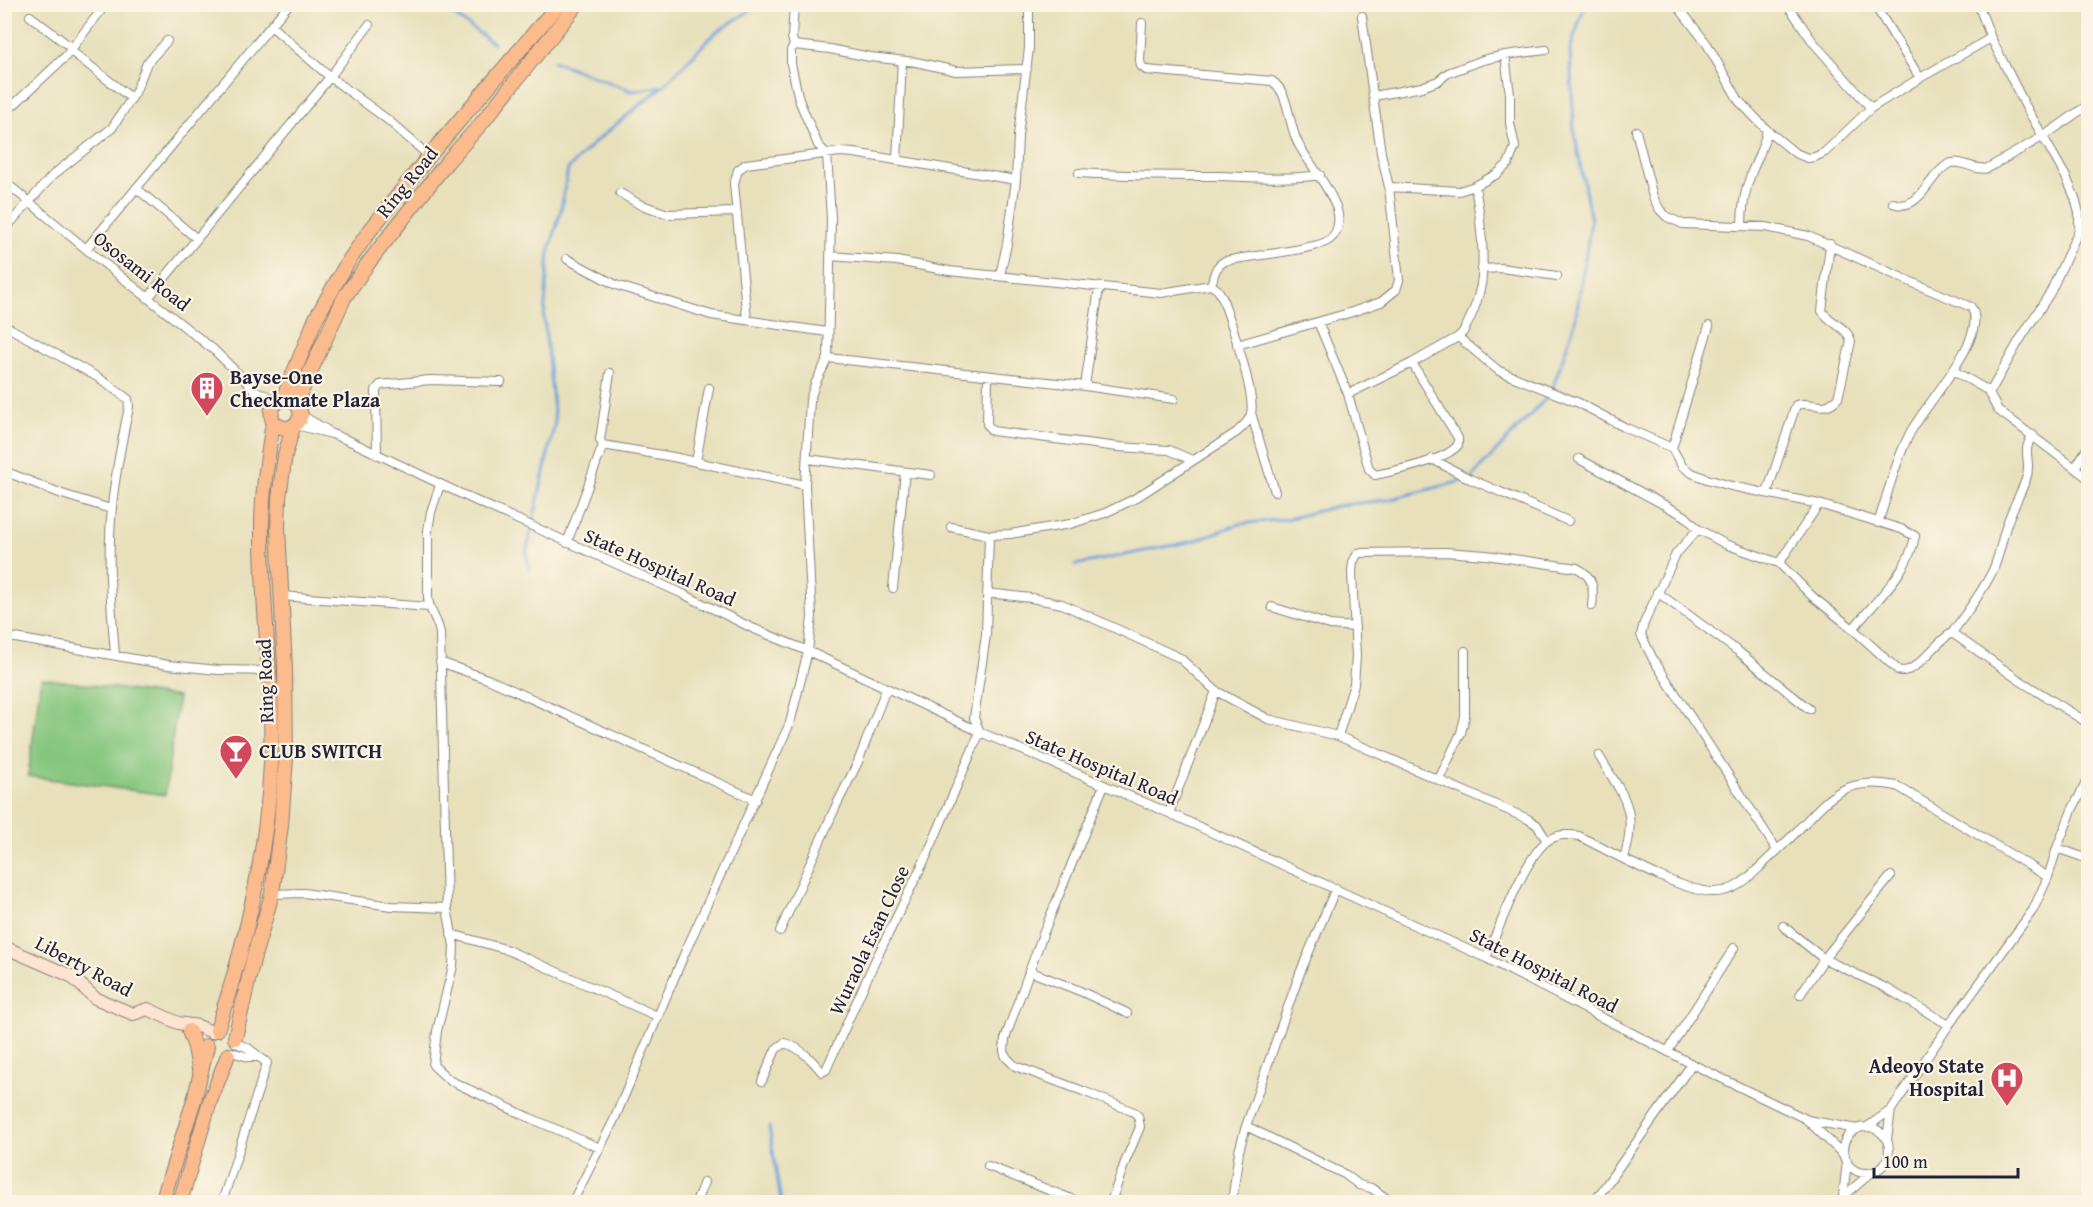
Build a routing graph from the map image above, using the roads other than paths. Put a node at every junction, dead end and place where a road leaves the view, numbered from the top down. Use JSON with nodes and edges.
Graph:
{"nodes":[{"id":1,"x":106,"y":4,"type":"edge"},
{"id":2,"x":289,"y":4,"type":"edge"},
{"id":3,"x":559,"y":4,"type":"edge"},
{"id":4,"x":578,"y":4,"type":"edge"},
{"id":5,"x":794,"y":4,"type":"edge"},
{"id":6,"x":1029,"y":4,"type":"edge"},
{"id":7,"x":1676,"y":4,"type":"edge"},
{"id":8,"x":1787,"y":4,"type":"edge"},
{"id":9,"x":1874,"y":4,"type":"edge"},
{"id":10,"x":1978,"y":4,"type":"edge"},
{"id":11,"x":30,"y":16,"type":"dead end"},
{"id":12,"x":1362,"y":16,"type":"dead end"},
{"id":13,"x":1142,"y":23,"type":"dead end"},
{"id":14,"x":369,"y":25,"type":"dead end"},
{"id":15,"x":271,"y":26,"type":"junction"},
{"id":16,"x":1992,"y":38,"type":"junction"},
{"id":17,"x":167,"y":41,"type":"dead end"},
{"id":18,"x":794,"y":45,"type":"junction"},
{"id":19,"x":72,"y":50,"type":"junction"},
{"id":20,"x":1546,"y":50,"type":"dead end"},
{"id":21,"x":1504,"y":55,"type":"junction"},
{"id":22,"x":902,"y":61,"type":"junction"},
{"id":23,"x":1027,"y":69,"type":"junction"},
{"id":24,"x":330,"y":77,"type":"junction"},
{"id":25,"x":1920,"y":78,"type":"junction"},
{"id":26,"x":1374,"y":96,"type":"junction"},
{"id":27,"x":131,"y":98,"type":"junction"},
{"id":28,"x":2088,"y":105,"type":"edge"},
{"id":29,"x":1871,"y":108,"type":"junction"},
{"id":30,"x":4,"y":114,"type":"edge"},
{"id":31,"x":1767,"y":130,"type":"junction"},
{"id":32,"x":1636,"y":131,"type":"dead end"},
{"id":33,"x":2044,"y":136,"type":"junction"},
{"id":34,"x":1782,"y":142,"type":"junction"},
{"id":35,"x":1764,"y":146,"type":"junction"},
{"id":36,"x":827,"y":154,"type":"junction"},
{"id":37,"x":429,"y":156,"type":"junction"},
{"id":38,"x":897,"y":160,"type":"junction"},
{"id":39,"x":1078,"y":173,"type":"dead end"},
{"id":40,"x":1320,"y":175,"type":"junction"},
{"id":41,"x":1016,"y":180,"type":"junction"},
{"id":42,"x":4,"y":181,"type":"edge"},
{"id":43,"x":1475,"y":186,"type":"junction"},
{"id":44,"x":136,"y":188,"type":"junction"},
{"id":45,"x":1389,"y":188,"type":"junction"},
{"id":46,"x":620,"y":193,"type":"dead end"},
{"id":47,"x":28,"y":201,"type":"junction"},
{"id":48,"x":1893,"y":203,"type":"dead end"},
{"id":49,"x":736,"y":212,"type":"junction"},
{"id":50,"x":1742,"y":225,"type":"junction"},
{"id":51,"x":4,"y":230,"type":"edge"},
{"id":52,"x":2079,"y":230,"type":"junction"},
{"id":53,"x":2088,"y":233,"type":"edge"},
{"id":54,"x":196,"y":238,"type":"junction"},
{"id":55,"x":1830,"y":244,"type":"junction"},
{"id":56,"x":86,"y":249,"type":"junction"},
{"id":57,"x":830,"y":256,"type":"junction"},
{"id":58,"x":567,"y":259,"type":"dead end"},
{"id":59,"x":1482,"y":268,"type":"junction"},
{"id":60,"x":1000,"y":275,"type":"junction"},
{"id":61,"x":1557,"y":276,"type":"dead end"},
{"id":62,"x":1211,"y":285,"type":"junction"},
{"id":63,"x":1099,"y":288,"type":"junction"},
{"id":64,"x":149,"y":297,"type":"junction"},
{"id":65,"x":747,"y":319,"type":"junction"},
{"id":66,"x":1318,"y":322,"type":"junction"},
{"id":67,"x":4,"y":325,"type":"edge"},
{"id":68,"x":1709,"y":326,"type":"dead end"},
{"id":69,"x":827,"y":332,"type":"junction"},
{"id":70,"x":1458,"y":337,"type":"junction"},
{"id":71,"x":1237,"y":345,"type":"junction"},
{"id":72,"x":828,"y":358,"type":"junction"},
{"id":73,"x":1412,"y":363,"type":"junction"},
{"id":74,"x":1954,"y":371,"type":"junction"},
{"id":75,"x":610,"y":374,"type":"dead end"},
{"id":76,"x":988,"y":376,"type":"junction"},
{"id":77,"x":501,"y":382,"type":"dead end"},
{"id":78,"x":1085,"y":386,"type":"junction"},
{"id":79,"x":709,"y":388,"type":"dead end"},
{"id":80,"x":1348,"y":394,"type":"junction"},
{"id":81,"x":1989,"y":394,"type":"junction"},
{"id":82,"x":1174,"y":399,"type":"dead end"},
{"id":83,"x":288,"y":411,"type":"junction"},
{"id":84,"x":1251,"y":413,"type":"junction"},
{"id":85,"x":273,"y":422,"type":"junction"},
{"id":86,"x":2033,"y":435,"type":"junction"},
{"id":87,"x":603,"y":444,"type":"junction"},
{"id":88,"x":2088,"y":447,"type":"edge"},
{"id":89,"x":1672,"y":448,"type":"junction"},
{"id":90,"x":377,"y":455,"type":"junction"},
{"id":91,"x":808,"y":459,"type":"junction"},
{"id":92,"x":1432,"y":459,"type":"junction"},
{"id":93,"x":1579,"y":459,"type":"dead end"},
{"id":94,"x":1192,"y":460,"type":"junction"},
{"id":95,"x":696,"y":462,"type":"junction"},
{"id":96,"x":2075,"y":468,"type":"junction"},
{"id":97,"x":4,"y":471,"type":"edge"},
{"id":98,"x":905,"y":472,"type":"junction"},
{"id":99,"x":931,"y":475,"type":"dead end"},
{"id":100,"x":2088,"y":478,"type":"edge"},
{"id":101,"x":440,"y":484,"type":"junction"},
{"id":102,"x":805,"y":485,"type":"junction"},
{"id":103,"x":1275,"y":492,"type":"dead end"},
{"id":104,"x":1767,"y":493,"type":"junction"},
{"id":105,"x":1819,"y":504,"type":"junction"},
{"id":106,"x":111,"y":509,"type":"junction"},
{"id":107,"x":1568,"y":521,"type":"dead end"},
{"id":108,"x":1878,"y":523,"type":"junction"},
{"id":109,"x":951,"y":527,"type":"dead end"},
{"id":110,"x":1698,"y":529,"type":"junction"},
{"id":111,"x":989,"y":536,"type":"junction"},
{"id":112,"x":567,"y":543,"type":"junction"},
{"id":113,"x":1779,"y":563,"type":"junction"},
{"id":114,"x":893,"y":588,"type":"dead end"},
{"id":115,"x":1657,"y":592,"type":"junction"},
{"id":116,"x":987,"y":593,"type":"junction"},
{"id":117,"x":281,"y":596,"type":"junction"},
{"id":118,"x":1592,"y":606,"type":"dead end"},
{"id":119,"x":1272,"y":607,"type":"dead end"},
{"id":120,"x":429,"y":608,"type":"junction"},
{"id":121,"x":1354,"y":627,"type":"junction"},
{"id":122,"x":1853,"y":629,"type":"junction"},
{"id":123,"x":1952,"y":633,"type":"junction"},
{"id":124,"x":4,"y":636,"type":"edge"},
{"id":125,"x":808,"y":651,"type":"junction"},
{"id":126,"x":1466,"y":651,"type":"dead end"},
{"id":127,"x":115,"y":654,"type":"junction"},
{"id":128,"x":440,"y":662,"type":"junction"},
{"id":129,"x":271,"y":670,"type":"junction"},
{"id":130,"x":886,"y":689,"type":"junction"},
{"id":131,"x":1216,"y":691,"type":"junction"},
{"id":132,"x":1809,"y":709,"type":"dead end"},
{"id":133,"x":2088,"y":723,"type":"edge"},
{"id":134,"x":980,"y":732,"type":"junction"},
{"id":135,"x":1338,"y":736,"type":"junction"},
{"id":136,"x":1599,"y":756,"type":"dead end"},
{"id":137,"x":1439,"y":779,"type":"junction"},
{"id":138,"x":2088,"y":779,"type":"edge"},
{"id":139,"x":1104,"y":785,"type":"junction"},
{"id":140,"x":756,"y":800,"type":"junction"},
{"id":141,"x":1169,"y":813,"type":"junction"},
{"id":142,"x":1547,"y":841,"type":"junction"},
{"id":143,"x":2057,"y":848,"type":"junction"},
{"id":144,"x":1777,"y":850,"type":"junction"},
{"id":145,"x":1624,"y":858,"type":"junction"},
{"id":146,"x":2088,"y":859,"type":"edge"},
{"id":147,"x":1891,"y":876,"type":"dead end"},
{"id":148,"x":2048,"y":877,"type":"junction"},
{"id":149,"x":1336,"y":888,"type":"junction"},
{"id":150,"x":272,"y":894,"type":"junction"},
{"id":151,"x":447,"y":908,"type":"junction"},
{"id":152,"x":1783,"y":926,"type":"dead end"},
{"id":153,"x":780,"y":931,"type":"dead end"},
{"id":154,"x":451,"y":934,"type":"junction"},
{"id":155,"x":4,"y":947,"type":"edge"},
{"id":156,"x":1734,"y":948,"type":"dead end"},
{"id":157,"x":1486,"y":958,"type":"junction"},
{"id":158,"x":1824,"y":959,"type":"junction"},
{"id":159,"x":1029,"y":971,"type":"junction"},
{"id":160,"x":1800,"y":996,"type":"dead end"},
{"id":161,"x":1127,"y":1013,"type":"dead end"},
{"id":162,"x":657,"y":1016,"type":"junction"},
{"id":163,"x":1949,"y":1025,"type":"junction"},
{"id":164,"x":183,"y":1027,"type":"junction"},
{"id":165,"x":211,"y":1037,"type":"junction"},
{"id":166,"x":233,"y":1047,"type":"junction"},
{"id":167,"x":1668,"y":1051,"type":"junction"},
{"id":168,"x":1692,"y":1064,"type":"junction"},
{"id":169,"x":200,"y":1076,"type":"junction"},
{"id":170,"x":762,"y":1081,"type":"dead end"},
{"id":171,"x":1891,"y":1110,"type":"junction"},
{"id":172,"x":1806,"y":1119,"type":"junction"},
{"id":173,"x":1246,"y":1126,"type":"junction"},
{"id":174,"x":1867,"y":1127,"type":"junction"},
{"id":175,"x":1857,"y":1129,"type":"junction"},
{"id":176,"x":1887,"y":1139,"type":"junction"},
{"id":177,"x":600,"y":1148,"type":"junction"},
{"id":178,"x":1846,"y":1158,"type":"junction"},
{"id":179,"x":988,"y":1166,"type":"dead end"},
{"id":180,"x":1872,"y":1172,"type":"junction"},
{"id":181,"x":704,"y":1182,"type":"dead end"},
{"id":182,"x":576,"y":1195,"type":"dead end"},
{"id":183,"x":1841,"y":1200,"type":"edge"},
{"id":184,"x":1074,"y":1202,"type":"edge"},
{"id":185,"x":162,"y":1203,"type":"edge"},
{"id":186,"x":180,"y":1203,"type":"edge"},
{"id":187,"x":222,"y":1203,"type":"edge"},
{"id":188,"x":696,"y":1203,"type":"edge"},
{"id":189,"x":1111,"y":1203,"type":"edge"},
{"id":190,"x":1232,"y":1203,"type":"edge"},
{"id":191,"x":1392,"y":1203,"type":"edge"},
{"id":192,"x":1594,"y":1203,"type":"edge"}],
"edges":[{"from":1,"to":19,"type":"street"},
{"from":2,"to":15,"type":"street"},
{"from":3,"to":37,"type":"main road","name":"Ring Road"},
{"from":4,"to":83,"type":"main road","name":"Ring Road"},
{"from":5,"to":18,"type":"street"},
{"from":6,"to":23,"type":"street"},
{"from":7,"to":31,"type":"street"},
{"from":8,"to":29,"type":"street"},
{"from":9,"to":25,"type":"street"},
{"from":10,"to":16,"type":"street"},
{"from":11,"to":19,"type":"street"},
{"from":12,"to":26,"type":"street"},
{"from":13,"to":40,"type":"street"},
{"from":14,"to":24,"type":"street"},
{"from":15,"to":24,"type":"street"},
{"from":15,"to":44,"type":"street"},
{"from":16,"to":25,"type":"street"},
{"from":16,"to":33,"type":"street"},
{"from":17,"to":27,"type":"street"},
{"from":18,"to":22,"type":"street"},
{"from":18,"to":36,"type":"street"},
{"from":19,"to":27,"type":"street"},
{"from":19,"to":30,"type":"street"},
{"from":20,"to":21,"type":"street"},
{"from":21,"to":26,"type":"street"},
{"from":21,"to":43,"type":"street"},
{"from":22,"to":23,"type":"street"},
{"from":22,"to":38,"type":"street"},
{"from":23,"to":41,"type":"street"},
{"from":24,"to":37,"type":"street"},
{"from":24,"to":54,"type":"street"},
{"from":25,"to":29,"type":"street"},
{"from":26,"to":45,"type":"street"},
{"from":27,"to":47,"type":"street"},
{"from":28,"to":33,"type":"street"},
{"from":29,"to":34,"type":"street"},
{"from":31,"to":34,"type":"street"},
{"from":31,"to":35,"type":"street"},
{"from":32,"to":50,"type":"street"},
{"from":33,"to":48,"type":"street"},
{"from":33,"to":52,"type":"street"},
{"from":34,"to":35,"type":"street"},
{"from":35,"to":50,"type":"street"},
{"from":36,"to":38,"type":"street"},
{"from":36,"to":49,"type":"street"},
{"from":36,"to":57,"type":"street"},
{"from":37,"to":83,"type":"main road","name":"Ring Road"},
{"from":38,"to":41,"type":"street"},
{"from":39,"to":40,"type":"street"},
{"from":40,"to":62,"type":"street"},
{"from":41,"to":60,"type":"street"},
{"from":42,"to":47,"type":"street","name":"Ososami Road"},
{"from":43,"to":45,"type":"street"},
{"from":43,"to":59,"type":"street"},
{"from":44,"to":54,"type":"street"},
{"from":44,"to":56,"type":"street"},
{"from":45,"to":66,"type":"street"},
{"from":46,"to":49,"type":"street"},
{"from":47,"to":51,"type":"street"},
{"from":47,"to":56,"type":"street","name":"Ososami Road"},
{"from":49,"to":65,"type":"street"},
{"from":50,"to":55,"type":"street"},
{"from":52,"to":53,"type":"street"},
{"from":52,"to":81,"type":"street"},
{"from":54,"to":64,"type":"street"},
{"from":55,"to":74,"type":"street"},
{"from":55,"to":104,"type":"street"},
{"from":56,"to":64,"type":"street","name":"Ososami Road"},
{"from":57,"to":60,"type":"street"},
{"from":57,"to":69,"type":"street"},
{"from":58,"to":65,"type":"street"},
{"from":59,"to":61,"type":"street"},
{"from":59,"to":70,"type":"street"},
{"from":60,"to":63,"type":"street"},
{"from":62,"to":63,"type":"street"},
{"from":62,"to":71,"type":"street"},
{"from":63,"to":78,"type":"street"},
{"from":64,"to":83,"type":"street","name":"Ososami Road"},
{"from":65,"to":69,"type":"street"},
{"from":66,"to":71,"type":"street"},
{"from":66,"to":80,"type":"street"},
{"from":67,"to":106,"type":"street"},
{"from":68,"to":89,"type":"street"},
{"from":69,"to":72,"type":"street"},
{"from":70,"to":73,"type":"street"},
{"from":70,"to":89,"type":"street"},
{"from":71,"to":84,"type":"street"},
{"from":72,"to":76,"type":"street"},
{"from":72,"to":91,"type":"street"},
{"from":73,"to":80,"type":"street"},
{"from":73,"to":92,"type":"street"},
{"from":74,"to":81,"type":"street"},
{"from":74,"to":108,"type":"street"},
{"from":75,"to":87,"type":"street"},
{"from":76,"to":78,"type":"street"},
{"from":76,"to":94,"type":"street"},
{"from":77,"to":90,"type":"street"},
{"from":78,"to":82,"type":"street"},
{"from":79,"to":95,"type":"street"},
{"from":80,"to":92,"type":"street"},
{"from":81,"to":86,"type":"street"},
{"from":83,"to":85,"type":"main road","name":"Ring Road"},
{"from":83,"to":85,"type":"main road"},
{"from":83,"to":90,"type":"street","name":"State Hospital Road"},
{"from":83,"to":117,"type":"main road","name":"Ring Road"},
{"from":84,"to":94,"type":"street"},
{"from":84,"to":103,"type":"street"},
{"from":85,"to":129,"type":"main road","name":"Ring Road"},
{"from":86,"to":96,"type":"street"},
{"from":86,"to":123,"type":"street"},
{"from":87,"to":95,"type":"street"},
{"from":87,"to":112,"type":"street"},
{"from":88,"to":96,"type":"street"},
{"from":89,"to":104,"type":"street"},
{"from":90,"to":101,"type":"street","name":"State Hospital Road"},
{"from":91,"to":98,"type":"street"},
{"from":91,"to":102,"type":"street"},
{"from":92,"to":107,"type":"street"},
{"from":93,"to":110,"type":"street"},
{"from":94,"to":111,"type":"street"},
{"from":95,"to":102,"type":"street"},
{"from":96,"to":100,"type":"street"},
{"from":97,"to":106,"type":"street"},
{"from":98,"to":99,"type":"street"},
{"from":98,"to":114,"type":"street"},
{"from":101,"to":112,"type":"street","name":"State Hospital Road"},
{"from":101,"to":120,"type":"street"},
{"from":102,"to":125,"type":"street"},
{"from":104,"to":105,"type":"street"},
{"from":105,"to":108,"type":"street"},
{"from":105,"to":113,"type":"street"},
{"from":106,"to":127,"type":"street"},
{"from":108,"to":122,"type":"street"},
{"from":109,"to":111,"type":"street"},
{"from":110,"to":113,"type":"street"},
{"from":110,"to":115,"type":"street"},
{"from":111,"to":116,"type":"street"},
{"from":112,"to":125,"type":"street","name":"State Hospital Road"},
{"from":113,"to":122,"type":"street"},
{"from":115,"to":132,"type":"street"},
{"from":115,"to":144,"type":"street"},
{"from":116,"to":131,"type":"street"},
{"from":116,"to":134,"type":"street"},
{"from":117,"to":120,"type":"street"},
{"from":117,"to":150,"type":"main road","name":"Ring Road"},
{"from":118,"to":121,"type":"street"},
{"from":119,"to":121,"type":"street"},
{"from":120,"to":128,"type":"street"},
{"from":121,"to":135,"type":"street"},
{"from":122,"to":123,"type":"street"},
{"from":123,"to":133,"type":"street"},
{"from":124,"to":127,"type":"street"},
{"from":125,"to":130,"type":"street","name":"State Hospital Road"},
{"from":125,"to":140,"type":"street"},
{"from":126,"to":137,"type":"street"},
{"from":127,"to":129,"type":"street"},
{"from":128,"to":140,"type":"street"},
{"from":128,"to":151,"type":"street"},
{"from":129,"to":165,"type":"main road","name":"Ring Road"},
{"from":130,"to":134,"type":"street","name":"State Hospital Road"},
{"from":130,"to":153,"type":"street"},
{"from":131,"to":135,"type":"street"},
{"from":131,"to":141,"type":"street"},
{"from":134,"to":139,"type":"street","name":"State Hospital Road"},
{"from":134,"to":170,"type":"street","name":"Wuraola Esan Close"},
{"from":135,"to":137,"type":"street"},
{"from":136,"to":145,"type":"street"},
{"from":137,"to":142,"type":"street"},
{"from":138,"to":143,"type":"street"},
{"from":139,"to":141,"type":"street","name":"State Hospital Road"},
{"from":139,"to":159,"type":"street"},
{"from":140,"to":162,"type":"street"},
{"from":141,"to":149,"type":"street","name":"State Hospital Road"},
{"from":142,"to":145,"type":"street"},
{"from":142,"to":157,"type":"street"},
{"from":143,"to":146,"type":"street"},
{"from":143,"to":148,"type":"street"},
{"from":144,"to":145,"type":"street"},
{"from":144,"to":148,"type":"street"},
{"from":147,"to":158,"type":"street"},
{"from":148,"to":163,"type":"street"},
{"from":149,"to":157,"type":"street","name":"State Hospital Road"},
{"from":149,"to":173,"type":"street"},
{"from":150,"to":151,"type":"street"},
{"from":150,"to":166,"type":"main road","name":"Ring Road"},
{"from":151,"to":154,"type":"street"},
{"from":152,"to":158,"type":"street"},
{"from":154,"to":162,"type":"street"},
{"from":154,"to":177,"type":"street"},
{"from":155,"to":164,"type":"street","name":"Liberty Road"},
{"from":156,"to":167,"type":"street"},
{"from":157,"to":167,"type":"street","name":"State Hospital Road"},
{"from":158,"to":160,"type":"street"},
{"from":158,"to":163,"type":"street"},
{"from":159,"to":161,"type":"street"},
{"from":159,"to":189,"type":"street"},
{"from":162,"to":177,"type":"street"},
{"from":163,"to":171,"type":"street"},
{"from":164,"to":165,"type":"street","name":"Liberty Road"},
{"from":164,"to":169,"type":"main road"},
{"from":165,"to":166,"type":"main road"},
{"from":165,"to":166,"type":"main road"},
{"from":165,"to":169,"type":"main road","name":"Ring Road"},
{"from":166,"to":186,"type":"main road","name":"Ring Road"},
{"from":166,"to":187,"type":"street"},
{"from":167,"to":168,"type":"street","name":"State Hospital Road"},
{"from":168,"to":172,"type":"street","name":"State Hospital Road"},
{"from":168,"to":192,"type":"street"},
{"from":169,"to":185,"type":"main road","name":"Ring Road"},
{"from":171,"to":174,"type":"street"},
{"from":171,"to":176,"type":"street"},
{"from":172,"to":175,"type":"street"},
{"from":172,"to":178,"type":"street","name":"State Hospital Road"},
{"from":173,"to":190,"type":"street"},
{"from":173,"to":191,"type":"street"},
{"from":174,"to":175,"type":"street"},
{"from":174,"to":176,"type":"street"},
{"from":175,"to":178,"type":"street"},
{"from":176,"to":180,"type":"street"},
{"from":177,"to":182,"type":"street"},
{"from":178,"to":180,"type":"street"},
{"from":178,"to":183,"type":"street"},
{"from":179,"to":184,"type":"street"},
{"from":180,"to":183,"type":"street"},
{"from":181,"to":188,"type":"street"}]}
